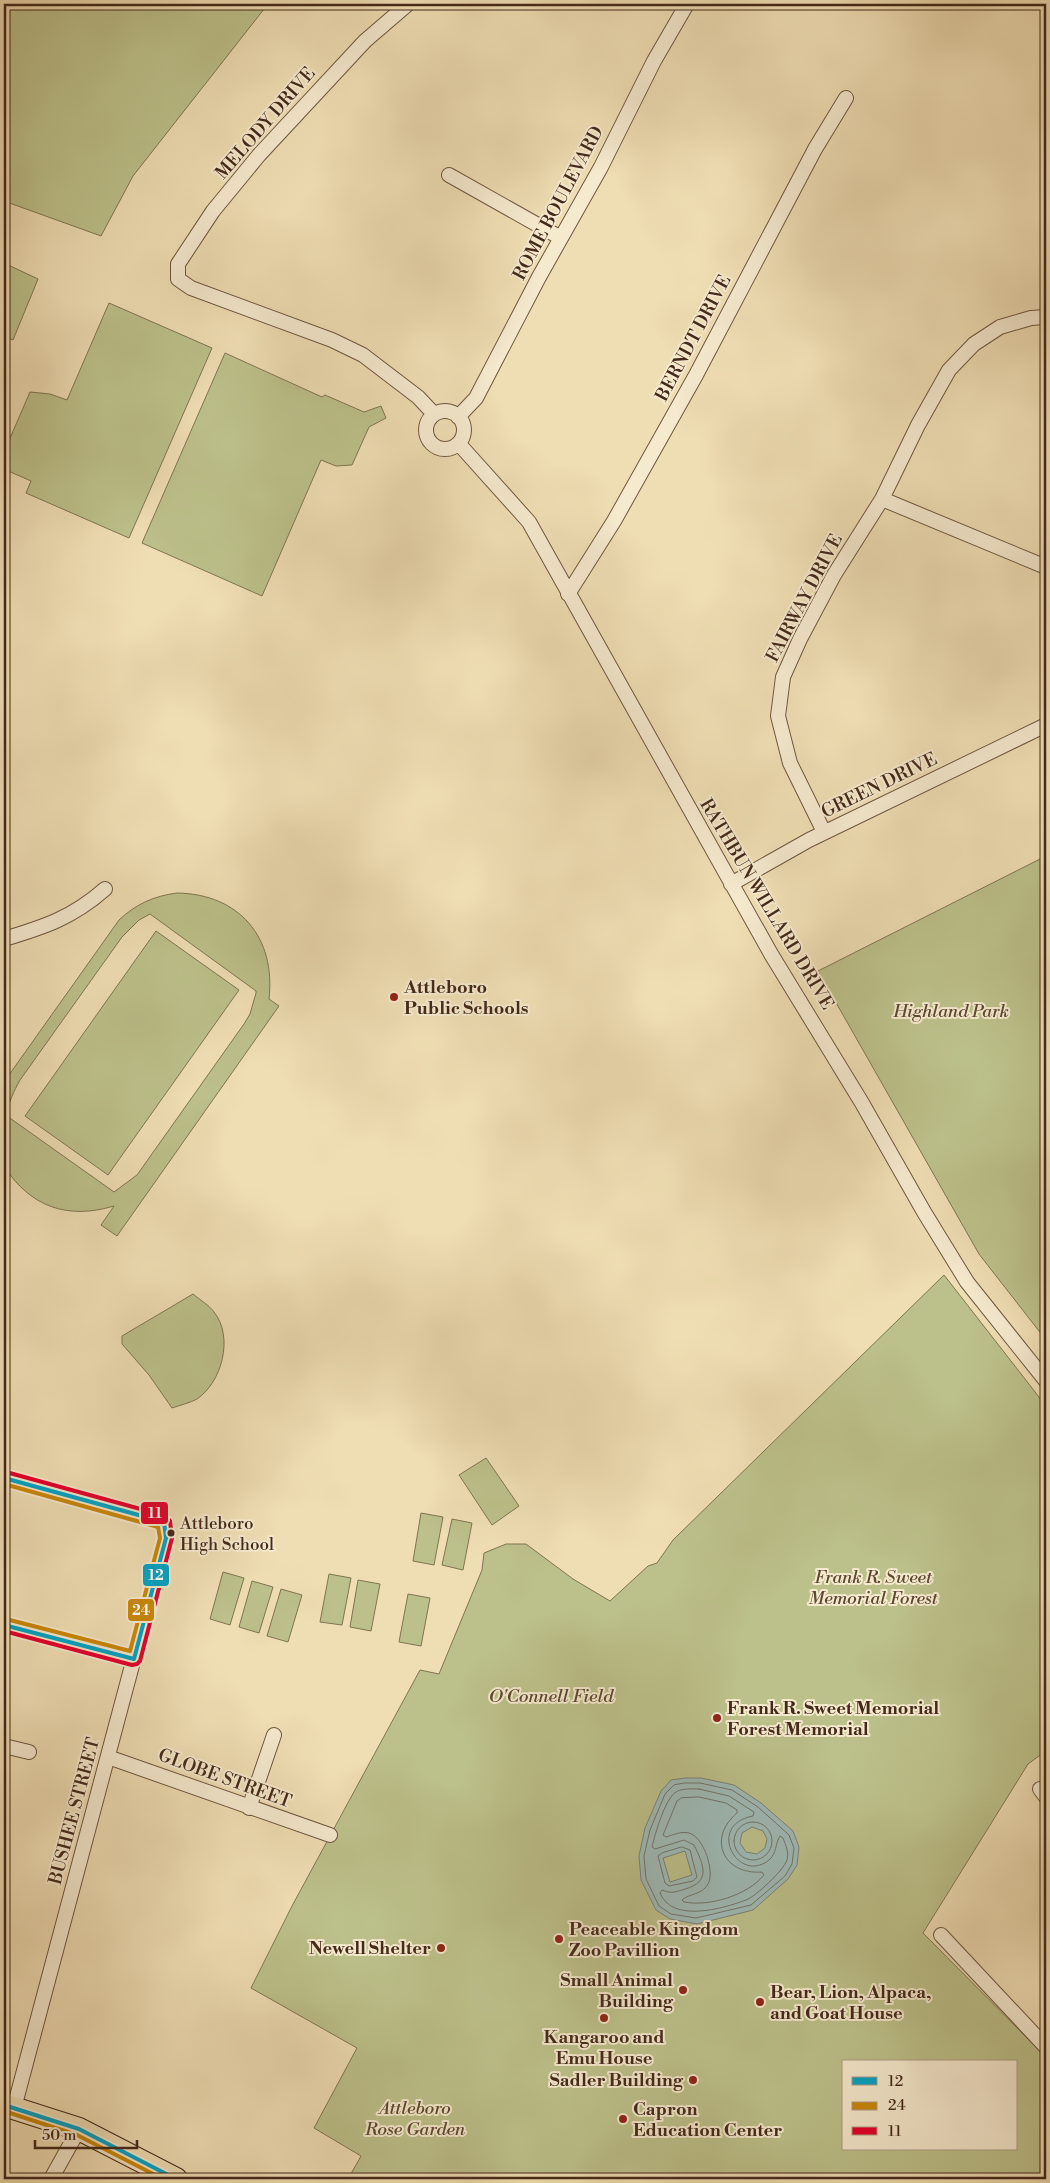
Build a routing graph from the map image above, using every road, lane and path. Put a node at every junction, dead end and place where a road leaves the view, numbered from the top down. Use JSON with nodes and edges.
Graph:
{"nodes":[{"id":1,"x":408,"y":4,"type":"edge"},
{"id":2,"x":687,"y":4,"type":"edge"},
{"id":3,"x":846,"y":98,"type":"dead end"},
{"id":4,"x":449,"y":175,"type":"dead end"},
{"id":5,"x":561,"y":238,"type":"junction"},
{"id":6,"x":1046,"y":317,"type":"edge"},
{"id":7,"x":434,"y":414,"type":"junction"},
{"id":8,"x":458,"y":417,"type":"junction"},
{"id":9,"x":459,"y":444,"type":"junction"},
{"id":10,"x":882,"y":499,"type":"junction"},
{"id":11,"x":1046,"y":568,"type":"edge"},
{"id":12,"x":568,"y":594,"type":"junction"},
{"id":13,"x":1046,"y":725,"type":"edge"},
{"id":14,"x":824,"y":832,"type":"junction"},
{"id":15,"x":731,"y":884,"type":"junction"},
{"id":16,"x":105,"y":890,"type":"dead end"},
{"id":17,"x":4,"y":939,"type":"edge"},
{"id":18,"x":1046,"y":1381,"type":"edge"},
{"id":19,"x":4,"y":1478,"type":"edge"},
{"id":20,"x":4,"y":1625,"type":"edge"},
{"id":21,"x":134,"y":1660,"type":"junction"},
{"id":22,"x":274,"y":1735,"type":"dead end"},
{"id":23,"x":4,"y":1746,"type":"edge"},
{"id":24,"x":29,"y":1752,"type":"dead end"},
{"id":25,"x":108,"y":1757,"type":"junction"},
{"id":26,"x":249,"y":1808,"type":"junction"},
{"id":27,"x":330,"y":1835,"type":"dead end"},
{"id":28,"x":941,"y":1935,"type":"dead end"},
{"id":29,"x":1046,"y":2047,"type":"edge"},
{"id":30,"x":9,"y":2106,"type":"edge"},
{"id":31,"x":80,"y":2128,"type":"junction"},
{"id":32,"x":51,"y":2179,"type":"edge"},
{"id":33,"x":176,"y":2179,"type":"edge"}],
"edges":[{"from":1,"to":7,"type":"street","name":"MELODY DRIVE"},
{"from":2,"to":5,"type":"street","name":"ROME BOULEVARD"},
{"from":3,"to":12,"type":"street","name":"BERNDT DRIVE"},
{"from":4,"to":5,"type":"street"},
{"from":5,"to":8,"type":"street","name":"ROME BOULEVARD"},
{"from":6,"to":10,"type":"street","name":"FAIRWAY DRIVE"},
{"from":7,"to":8,"type":"street"},
{"from":7,"to":9,"type":"street"},
{"from":8,"to":9,"type":"street"},
{"from":9,"to":12,"type":"street","name":"RATHBUN WILLARD DRIVE"},
{"from":10,"to":11,"type":"street"},
{"from":10,"to":14,"type":"street","name":"FAIRWAY DRIVE"},
{"from":12,"to":15,"type":"street","name":"RATHBUN WILLARD DRIVE"},
{"from":13,"to":14,"type":"street","name":"GREEN DRIVE"},
{"from":14,"to":15,"type":"street","name":"GREEN DRIVE"},
{"from":15,"to":18,"type":"street","name":"RATHBUN WILLARD DRIVE"},
{"from":16,"to":17,"type":"street"},
{"from":19,"to":21,"type":"street","name":"BUSHEE STREET"},
{"from":20,"to":21,"type":"street"},
{"from":21,"to":25,"type":"street","name":"BUSHEE STREET"},
{"from":22,"to":26,"type":"street"},
{"from":23,"to":24,"type":"street"},
{"from":25,"to":26,"type":"street","name":"GLOBE STREET"},
{"from":25,"to":30,"type":"street","name":"BUSHEE STREET"},
{"from":26,"to":27,"type":"street","name":"GLOBE STREET"},
{"from":28,"to":29,"type":"street"},
{"from":30,"to":31,"type":"highway"},
{"from":31,"to":32,"type":"street"},
{"from":31,"to":33,"type":"highway"}]}
